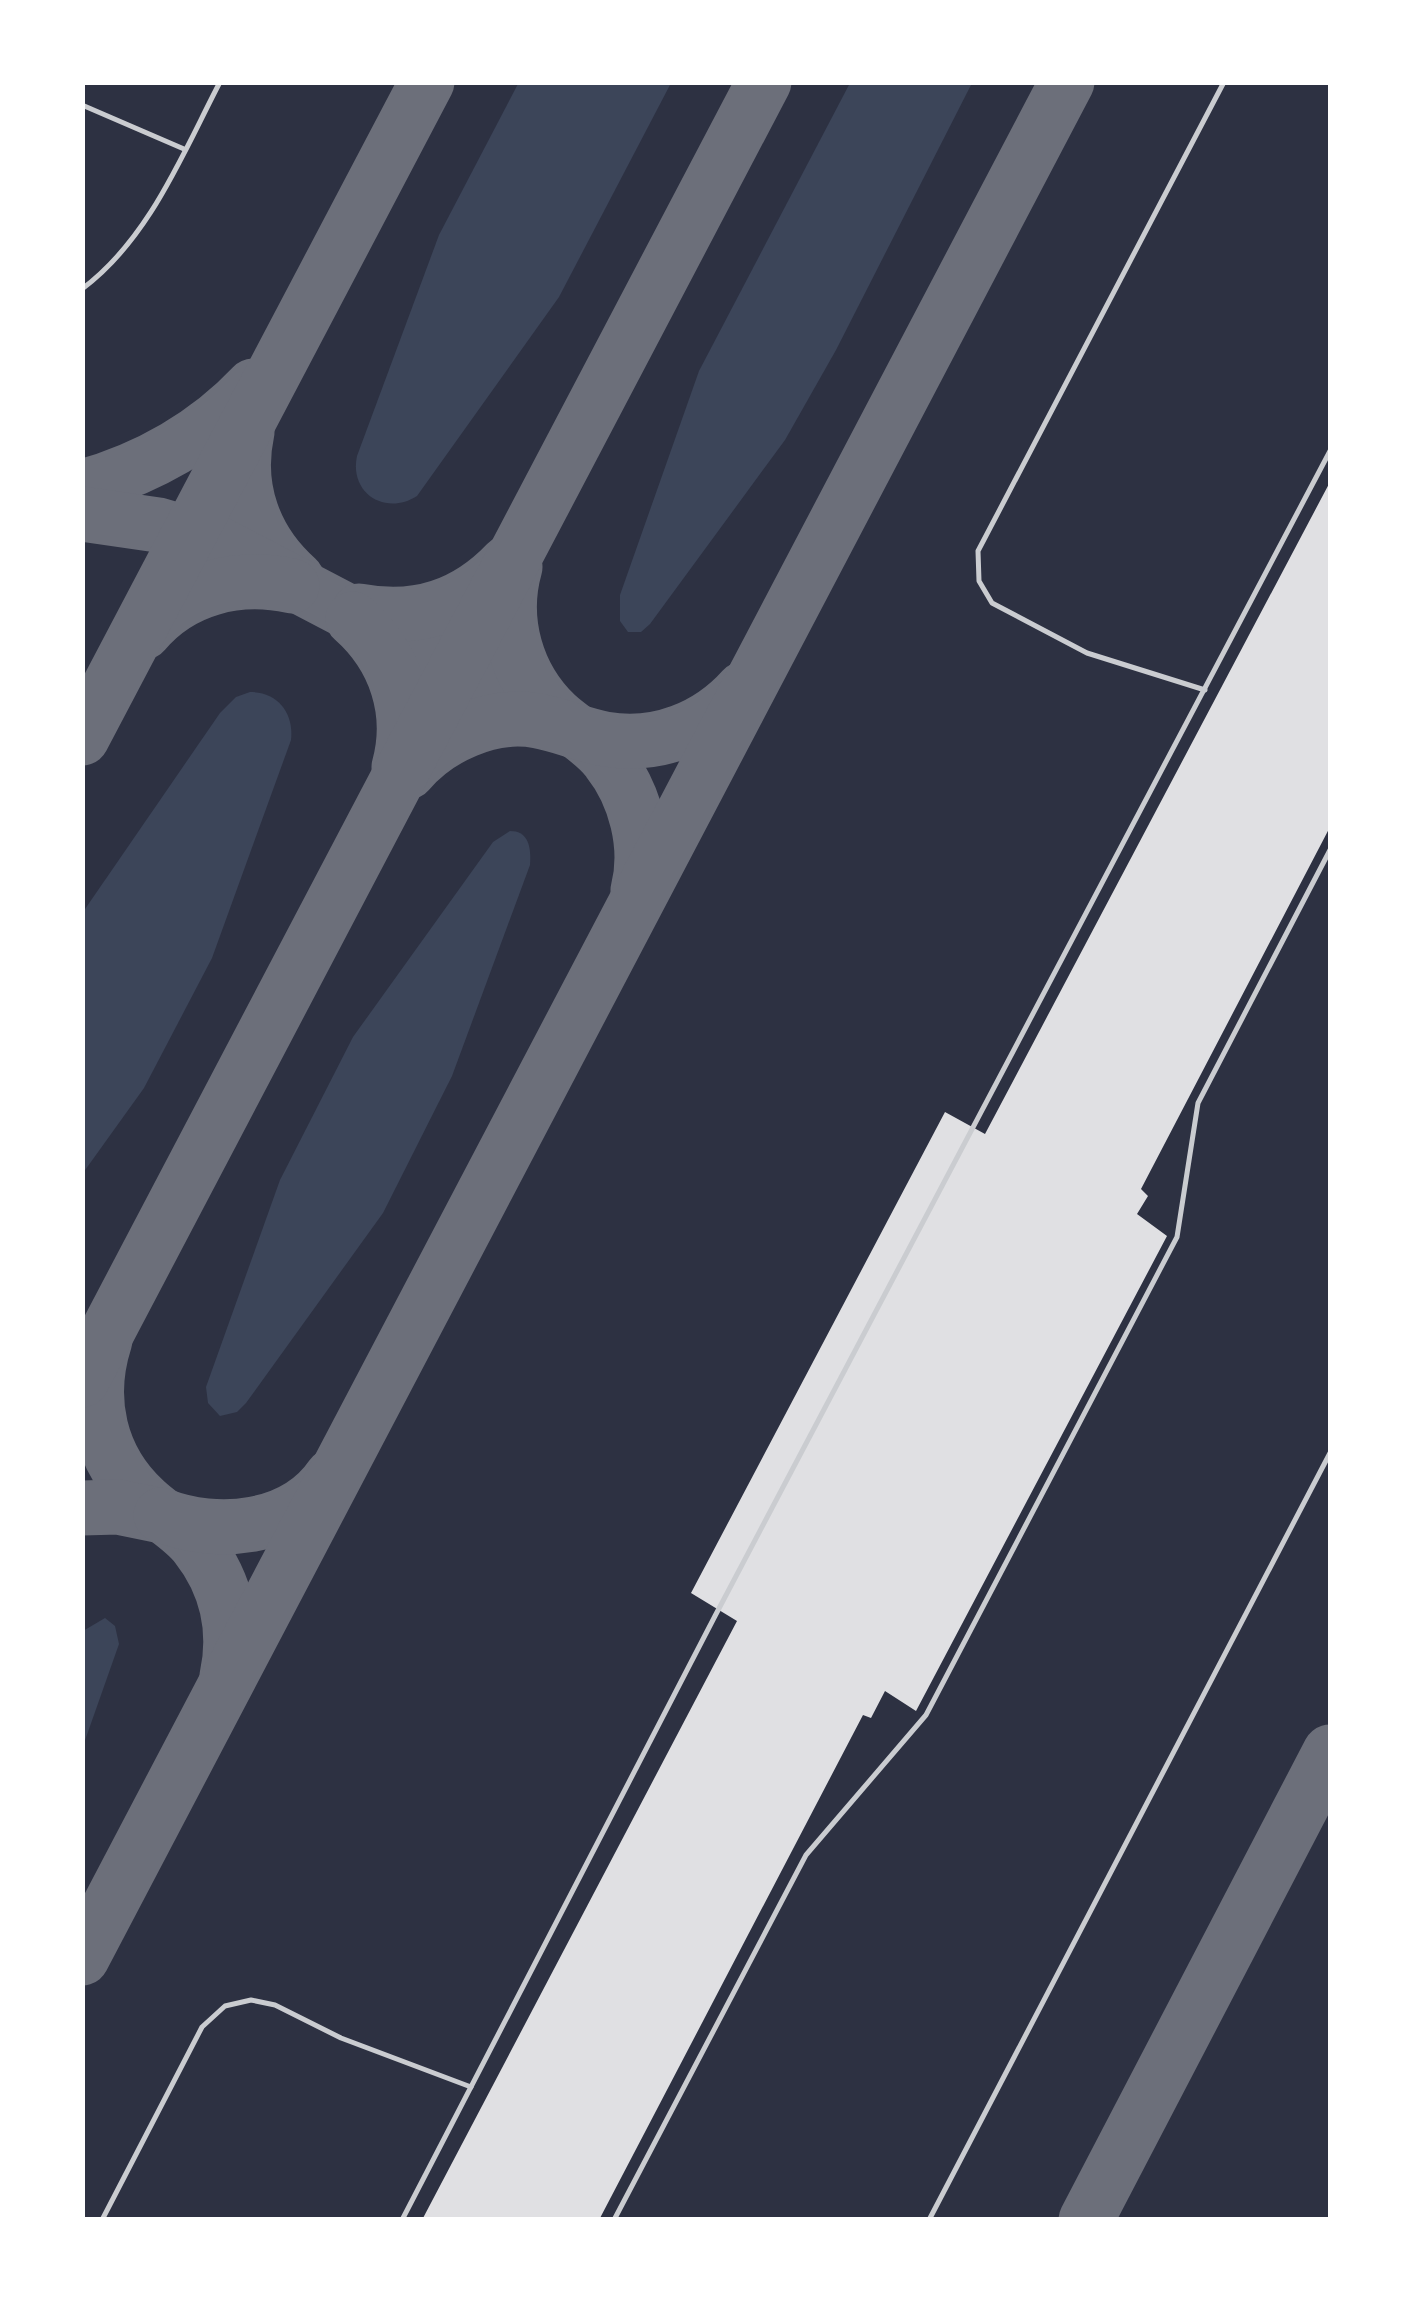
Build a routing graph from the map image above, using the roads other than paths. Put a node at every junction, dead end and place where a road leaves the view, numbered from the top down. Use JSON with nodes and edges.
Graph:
{"nodes":[{"id":1,"x":220,"y":82,"type":"edge"},
{"id":2,"x":1224,"y":82,"type":"edge"},
{"id":3,"x":82,"y":106,"type":"edge"},
{"id":4,"x":184,"y":150,"type":"junction"},
{"id":5,"x":82,"y":289,"type":"edge"},
{"id":6,"x":1330,"y":452,"type":"edge"},
{"id":7,"x":1204,"y":690,"type":"junction"},
{"id":8,"x":1330,"y":850,"type":"edge"},
{"id":9,"x":1330,"y":1453,"type":"edge"},
{"id":10,"x":471,"y":2087,"type":"junction"},
{"id":11,"x":102,"y":2220,"type":"edge"},
{"id":12,"x":402,"y":2220,"type":"edge"},
{"id":13,"x":614,"y":2220,"type":"edge"},
{"id":14,"x":928,"y":2220,"type":"edge"}],
"edges":[{"from":1,"to":4,"type":"lane"},
{"from":2,"to":7,"type":"lane"},
{"from":3,"to":4,"type":"lane"},
{"from":4,"to":5,"type":"lane"},
{"from":6,"to":7,"type":"lane"},
{"from":7,"to":10,"type":"lane"},
{"from":8,"to":13,"type":"lane"},
{"from":9,"to":14,"type":"lane"},
{"from":10,"to":11,"type":"lane"},
{"from":10,"to":12,"type":"lane"}]}
